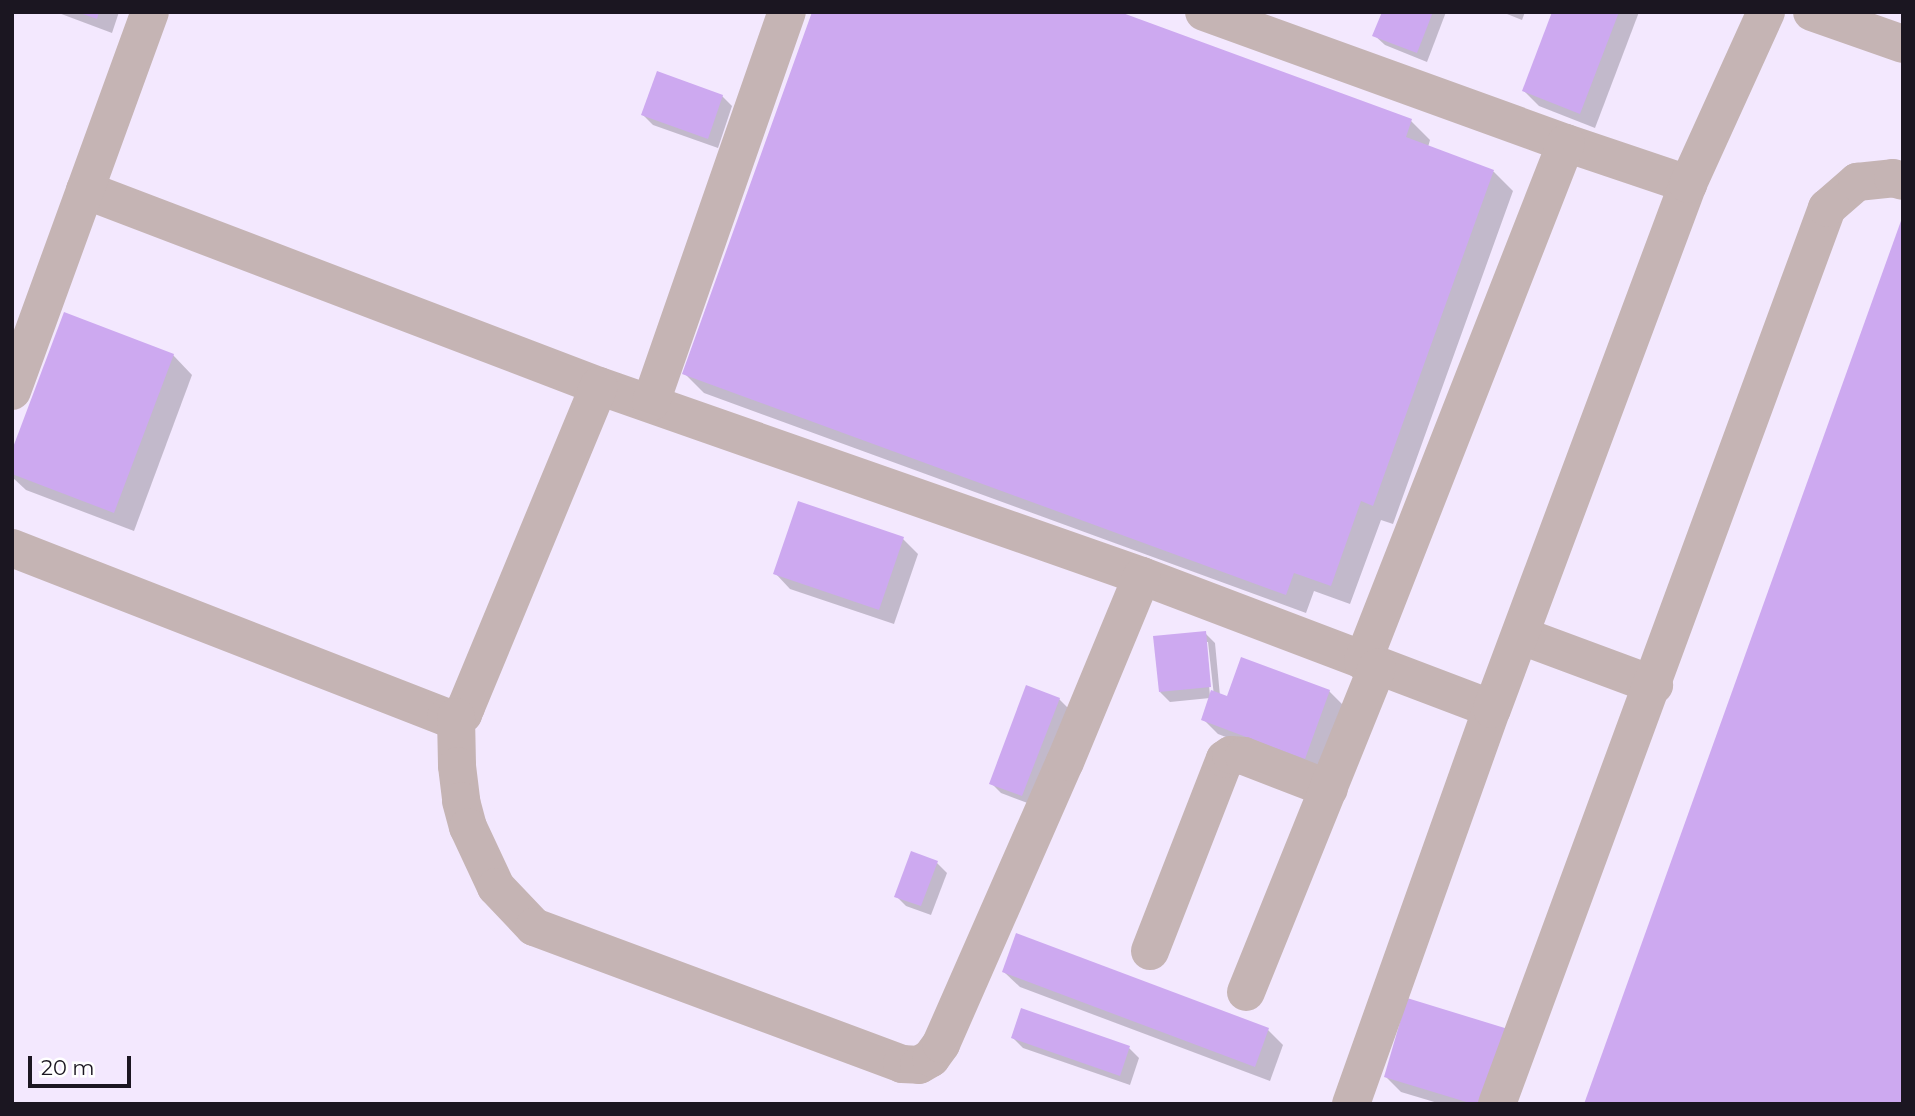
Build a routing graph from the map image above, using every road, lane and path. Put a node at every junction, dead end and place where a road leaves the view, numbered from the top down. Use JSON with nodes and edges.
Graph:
{"nodes":[{"id":1,"x":150,"y":12,"type":"edge"},
{"id":2,"x":787,"y":12,"type":"edge"},
{"id":3,"x":1203,"y":12,"type":"edge"},
{"id":4,"x":1766,"y":12,"type":"edge"},
{"id":5,"x":1812,"y":12,"type":"edge"},
{"id":6,"x":1903,"y":44,"type":"edge"},
{"id":7,"x":1566,"y":143,"type":"junction"},
{"id":8,"x":1903,"y":181,"type":"edge"},
{"id":9,"x":1688,"y":184,"type":"junction"},
{"id":10,"x":85,"y":190,"type":"junction"},
{"id":11,"x":599,"y":386,"type":"junction"},
{"id":12,"x":12,"y":391,"type":"edge"},
{"id":13,"x":651,"y":402,"type":"junction"},
{"id":14,"x":12,"y":548,"type":"edge"},
{"id":15,"x":1142,"y":576,"type":"junction"},
{"id":16,"x":1521,"y":636,"type":"junction"},
{"id":17,"x":1370,"y":664,"type":"junction"},
{"id":18,"x":1654,"y":685,"type":"junction"},
{"id":19,"x":1492,"y":709,"type":"junction"},
{"id":20,"x":456,"y":717,"type":"junction"},
{"id":21,"x":1329,"y":789,"type":"junction"},
{"id":22,"x":1150,"y":951,"type":"dead end"},
{"id":23,"x":1246,"y":992,"type":"dead end"},
{"id":24,"x":1351,"y":1104,"type":"edge"},
{"id":25,"x":1497,"y":1104,"type":"edge"}],
"edges":[{"from":1,"to":10,"type":"street"},
{"from":2,"to":13,"type":"street"},
{"from":3,"to":7,"type":"street"},
{"from":4,"to":9,"type":"street"},
{"from":5,"to":6,"type":"street"},
{"from":7,"to":9,"type":"street"},
{"from":7,"to":17,"type":"street"},
{"from":8,"to":18,"type":"street"},
{"from":9,"to":16,"type":"street"},
{"from":10,"to":11,"type":"street"},
{"from":10,"to":12,"type":"street"},
{"from":11,"to":13,"type":"street"},
{"from":11,"to":20,"type":"street"},
{"from":13,"to":15,"type":"street"},
{"from":14,"to":20,"type":"street"},
{"from":15,"to":17,"type":"street"},
{"from":15,"to":20,"type":"street"},
{"from":16,"to":18,"type":"street"},
{"from":16,"to":19,"type":"street"},
{"from":17,"to":19,"type":"street"},
{"from":17,"to":21,"type":"street"},
{"from":18,"to":25,"type":"street"},
{"from":19,"to":24,"type":"street"},
{"from":21,"to":22,"type":"street"},
{"from":21,"to":23,"type":"street"}]}
